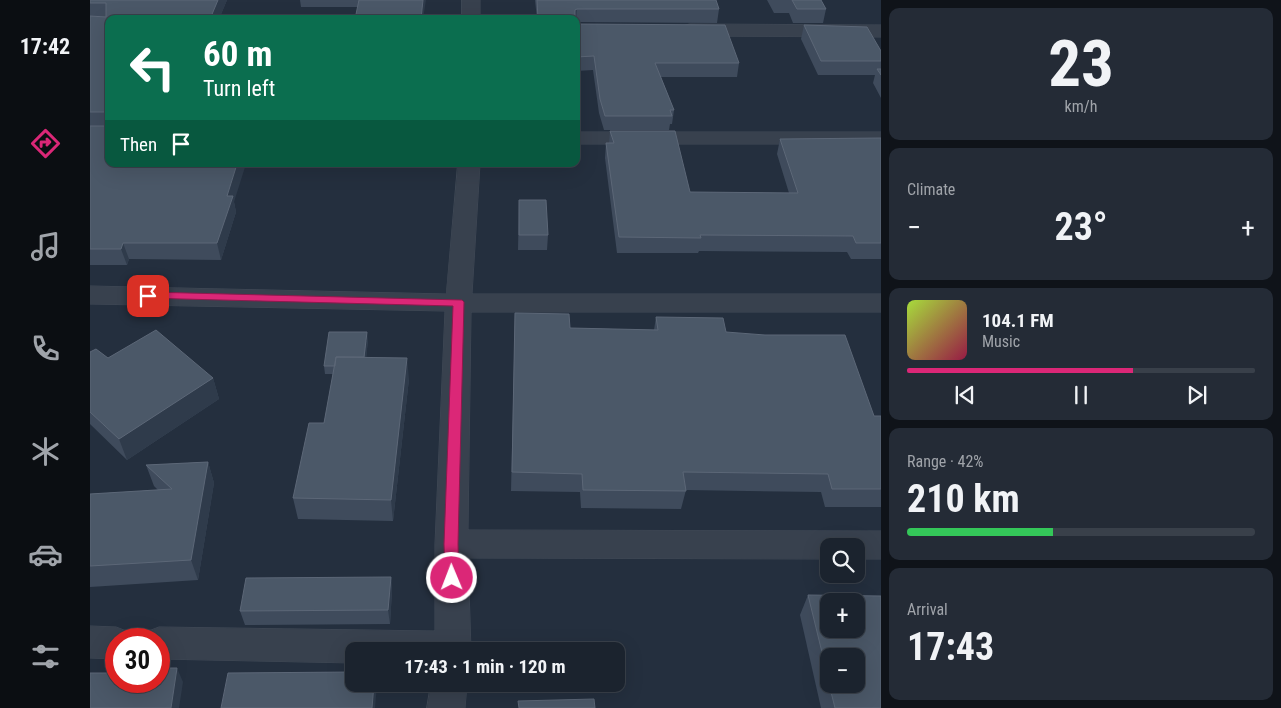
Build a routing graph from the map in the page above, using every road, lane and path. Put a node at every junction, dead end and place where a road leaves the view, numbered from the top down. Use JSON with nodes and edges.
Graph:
{"nodes":[{"id":1,"x":471,"y":0,"type":"edge"},
{"id":2,"x":471,"y":15,"type":"edge"},
{"id":3,"x":674,"y":30,"type":"edge"},
{"id":4,"x":881,"y":31,"type":"edge"},
{"id":5,"x":580,"y":138,"type":"edge"},
{"id":6,"x":881,"y":138,"type":"edge"},
{"id":7,"x":469,"y":167,"type":"edge"},
{"id":8,"x":90,"y":295,"type":"edge"},
{"id":9,"x":458,"y":302,"type":"junction"},
{"id":10,"x":881,"y":303,"type":"edge"},
{"id":11,"x":451,"y":544,"type":"junction"},
{"id":12,"x":881,"y":545,"type":"edge"},
{"id":13,"x":90,"y":642,"type":"edge"},
{"id":14,"x":453,"y":642,"type":"edge"},
{"id":15,"x":105,"y":643,"type":"edge"},
{"id":16,"x":170,"y":643,"type":"edge"},
{"id":17,"x":345,"y":647,"type":"edge"},
{"id":18,"x":448,"y":692,"type":"edge"},
{"id":19,"x":446,"y":708,"type":"edge"}],
"edges":[{"from":1,"to":2,"type":"street"},
{"from":3,"to":4,"type":"street"},
{"from":5,"to":6,"type":"street"},
{"from":7,"to":9,"type":"street"},
{"from":8,"to":9,"type":"street"},
{"from":9,"to":10,"type":"street"},
{"from":9,"to":11,"type":"street"},
{"from":11,"to":12,"type":"street"},
{"from":11,"to":14,"type":"street"},
{"from":13,"to":15,"type":"street"},
{"from":16,"to":17,"type":"street"},
{"from":18,"to":19,"type":"street"}]}
